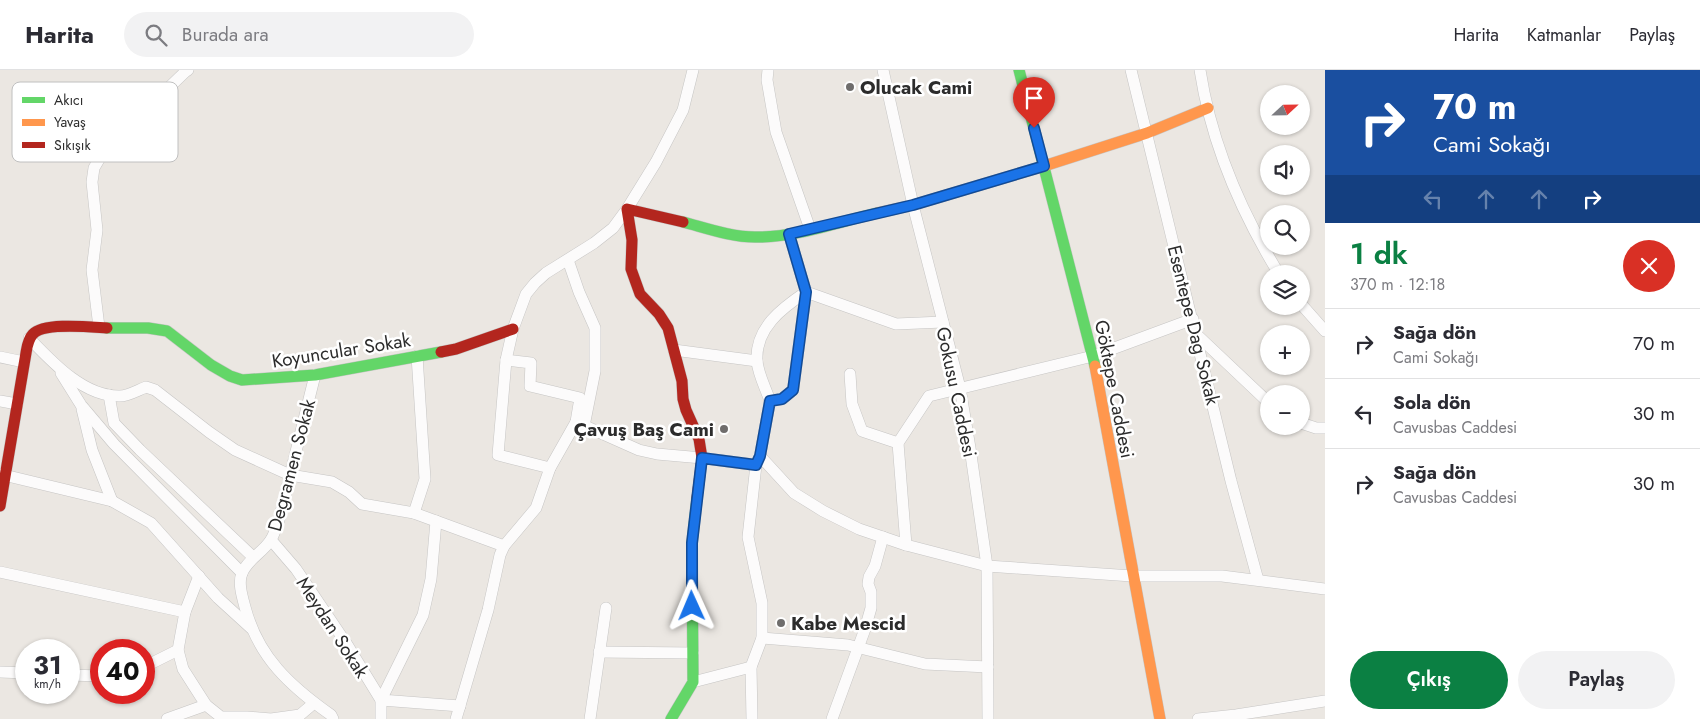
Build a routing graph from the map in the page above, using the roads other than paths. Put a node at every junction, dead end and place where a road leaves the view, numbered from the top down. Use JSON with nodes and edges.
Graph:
{"nodes":[{"id":1,"x":188,"y":70,"type":"edge"},
{"id":2,"x":693,"y":70,"type":"edge"},
{"id":3,"x":768,"y":70,"type":"edge"},
{"id":4,"x":883,"y":70,"type":"edge"},
{"id":5,"x":1019,"y":70,"type":"edge"},
{"id":6,"x":1131,"y":70,"type":"edge"},
{"id":7,"x":1200,"y":70,"type":"edge"},
{"id":8,"x":174,"y":82,"type":"edge"},
{"id":9,"x":1208,"y":108,"type":"junction"},
{"id":10,"x":1147,"y":133,"type":"junction"},
{"id":11,"x":98,"y":162,"type":"edge"},
{"id":12,"x":1044,"y":166,"type":"junction"},
{"id":13,"x":913,"y":205,"type":"junction"},
{"id":14,"x":627,"y":209,"type":"junction"},
{"id":15,"x":810,"y":229,"type":"junction"},
{"id":16,"x":789,"y":234,"type":"junction"},
{"id":17,"x":568,"y":260,"type":"junction"},
{"id":18,"x":1274,"y":265,"type":"edge"},
{"id":19,"x":806,"y":292,"type":"junction"},
{"id":20,"x":1310,"y":314,"type":"edge"},
{"id":21,"x":1193,"y":320,"type":"junction"},
{"id":22,"x":943,"y":322,"type":"junction"},
{"id":23,"x":99,"y":327,"type":"junction"},
{"id":24,"x":513,"y":330,"type":"junction"},
{"id":25,"x":1325,"y":331,"type":"edge"},
{"id":26,"x":1196,"y":334,"type":"junction"},
{"id":27,"x":29,"y":338,"type":"junction"},
{"id":28,"x":674,"y":350,"type":"junction"},
{"id":29,"x":417,"y":356,"type":"junction"},
{"id":30,"x":1093,"y":356,"type":"junction"},
{"id":31,"x":0,"y":357,"type":"edge"},
{"id":32,"x":506,"y":360,"type":"junction"},
{"id":33,"x":758,"y":361,"type":"junction"},
{"id":34,"x":24,"y":362,"type":"junction"},
{"id":35,"x":59,"y":369,"type":"junction"},
{"id":36,"x":850,"y":374,"type":"dead end"},
{"id":37,"x":315,"y":375,"type":"junction"},
{"id":38,"x":960,"y":388,"type":"junction"},
{"id":39,"x":1260,"y":394,"type":"edge"},
{"id":40,"x":109,"y":395,"type":"junction"},
{"id":41,"x":0,"y":401,"type":"edge"},
{"id":42,"x":770,"y":401,"type":"junction"},
{"id":43,"x":17,"y":404,"type":"junction"},
{"id":44,"x":81,"y":405,"type":"junction"},
{"id":45,"x":580,"y":424,"type":"junction"},
{"id":46,"x":1310,"y":426,"type":"edge"},
{"id":47,"x":1325,"y":428,"type":"edge"},
{"id":48,"x":898,"y":444,"type":"junction"},
{"id":49,"x":702,"y":458,"type":"junction"},
{"id":50,"x":758,"y":461,"type":"junction"},
{"id":51,"x":550,"y":468,"type":"junction"},
{"id":52,"x":3,"y":474,"type":"edge"},
{"id":53,"x":290,"y":475,"type":"junction"},
{"id":54,"x":112,"y":501,"type":"junction"},
{"id":55,"x":0,"y":506,"type":"edge"},
{"id":56,"x":414,"y":513,"type":"junction"},
{"id":57,"x":436,"y":521,"type":"junction"},
{"id":58,"x":883,"y":537,"type":"junction"},
{"id":59,"x":271,"y":540,"type":"junction"},
{"id":60,"x":906,"y":545,"type":"junction"},
{"id":61,"x":504,"y":546,"type":"junction"},
{"id":62,"x":253,"y":557,"type":"junction"},
{"id":63,"x":987,"y":566,"type":"junction"},
{"id":64,"x":0,"y":572,"type":"edge"},
{"id":65,"x":242,"y":573,"type":"junction"},
{"id":66,"x":199,"y":576,"type":"junction"},
{"id":67,"x":1132,"y":576,"type":"junction"},
{"id":68,"x":1258,"y":580,"type":"junction"},
{"id":69,"x":1325,"y":589,"type":"edge"},
{"id":70,"x":606,"y":608,"type":"dead end"},
{"id":71,"x":185,"y":612,"type":"junction"},
{"id":72,"x":255,"y":632,"type":"junction"},
{"id":73,"x":762,"y":638,"type":"junction"},
{"id":74,"x":859,"y":647,"type":"junction"},
{"id":75,"x":178,"y":650,"type":"junction"},
{"id":76,"x":599,"y":652,"type":"junction"},
{"id":77,"x":693,"y":653,"type":"junction"},
{"id":78,"x":155,"y":662,"type":"edge"},
{"id":79,"x":751,"y":667,"type":"junction"},
{"id":80,"x":988,"y":667,"type":"junction"},
{"id":81,"x":0,"y":672,"type":"edge"},
{"id":82,"x":15,"y":673,"type":"edge"},
{"id":83,"x":693,"y":682,"type":"junction"},
{"id":84,"x":381,"y":700,"type":"junction"},
{"id":85,"x":1325,"y":701,"type":"edge"},
{"id":86,"x":314,"y":704,"type":"junction"},
{"id":87,"x":206,"y":706,"type":"junction"},
{"id":88,"x":460,"y":706,"type":"junction"},
{"id":89,"x":1238,"y":717,"type":"edge"},
{"id":90,"x":219,"y":718,"type":"edge"},
{"id":91,"x":167,"y":719,"type":"edge"},
{"id":92,"x":271,"y":719,"type":"edge"},
{"id":93,"x":333,"y":719,"type":"edge"},
{"id":94,"x":381,"y":719,"type":"edge"},
{"id":95,"x":456,"y":719,"type":"edge"},
{"id":96,"x":590,"y":719,"type":"edge"},
{"id":97,"x":671,"y":719,"type":"edge"},
{"id":98,"x":752,"y":719,"type":"edge"},
{"id":99,"x":832,"y":719,"type":"edge"},
{"id":100,"x":988,"y":719,"type":"edge"},
{"id":101,"x":1160,"y":719,"type":"edge"},
{"id":102,"x":1198,"y":719,"type":"edge"}],
"edges":[{"from":1,"to":8,"type":"street"},
{"from":2,"to":14,"type":"street"},
{"from":3,"to":15,"type":"street"},
{"from":4,"to":13,"type":"street","name":"Gokusu Caddesi"},
{"from":5,"to":12,"type":"street","name":"Göktepe Caddesi"},
{"from":6,"to":10,"type":"street","name":"Esentepe Dag Sokak"},
{"from":7,"to":9,"type":"street"},
{"from":9,"to":10,"type":"street"},
{"from":9,"to":18,"type":"street"},
{"from":10,"to":12,"type":"street"},
{"from":10,"to":21,"type":"street","name":"Esentepe Dag Sokak"},
{"from":11,"to":23,"type":"street"},
{"from":12,"to":13,"type":"street"},
{"from":12,"to":30,"type":"street","name":"Göktepe Caddesi"},
{"from":13,"to":15,"type":"street"},
{"from":13,"to":22,"type":"street","name":"Gokusu Caddesi"},
{"from":14,"to":16,"type":"street"},
{"from":14,"to":17,"type":"street"},
{"from":14,"to":28,"type":"street"},
{"from":15,"to":16,"type":"street"},
{"from":16,"to":19,"type":"street"},
{"from":17,"to":24,"type":"street"},
{"from":17,"to":45,"type":"street"},
{"from":19,"to":22,"type":"street"},
{"from":19,"to":33,"type":"street"},
{"from":19,"to":42,"type":"street"},
{"from":20,"to":25,"type":"street"},
{"from":21,"to":26,"type":"street","name":"Esentepe Dag Sokak"},
{"from":21,"to":30,"type":"street"},
{"from":22,"to":38,"type":"street","name":"Gokusu Caddesi"},
{"from":23,"to":27,"type":"street","name":"Koyuncular Sokak"},
{"from":23,"to":37,"type":"street","name":"Koyuncular Sokak"},
{"from":24,"to":29,"type":"street","name":"Koyuncular Sokak"},
{"from":24,"to":32,"type":"street"},
{"from":26,"to":39,"type":"street"},
{"from":26,"to":68,"type":"street","name":"Esentepe Dag Sokak"},
{"from":27,"to":34,"type":"street"},
{"from":27,"to":35,"type":"street"},
{"from":28,"to":33,"type":"street"},
{"from":28,"to":49,"type":"street"},
{"from":29,"to":37,"type":"street","name":"Koyuncular Sokak"},
{"from":29,"to":56,"type":"street"},
{"from":30,"to":38,"type":"street"},
{"from":30,"to":67,"type":"street","name":"Göktepe Caddesi"},
{"from":31,"to":34,"type":"street"},
{"from":32,"to":45,"type":"street"},
{"from":32,"to":51,"type":"street"},
{"from":33,"to":42,"type":"street"},
{"from":34,"to":43,"type":"street"},
{"from":35,"to":40,"type":"street"},
{"from":35,"to":44,"type":"street"},
{"from":36,"to":48,"type":"street"},
{"from":37,"to":53,"type":"street","name":"Degramen Sokak"},
{"from":38,"to":48,"type":"street"},
{"from":38,"to":63,"type":"street","name":"Gokusu Caddesi"},
{"from":40,"to":53,"type":"street"},
{"from":40,"to":62,"type":"street"},
{"from":41,"to":43,"type":"street"},
{"from":42,"to":50,"type":"street"},
{"from":43,"to":52,"type":"street"},
{"from":44,"to":54,"type":"street"},
{"from":44,"to":65,"type":"street"},
{"from":45,"to":49,"type":"street"},
{"from":45,"to":51,"type":"street"},
{"from":46,"to":47,"type":"street"},
{"from":48,"to":60,"type":"street"},
{"from":49,"to":50,"type":"street"},
{"from":49,"to":77,"type":"street"},
{"from":50,"to":58,"type":"street"},
{"from":50,"to":73,"type":"street"},
{"from":51,"to":61,"type":"street"},
{"from":52,"to":54,"type":"street"},
{"from":52,"to":55,"type":"street"},
{"from":53,"to":56,"type":"street"},
{"from":53,"to":59,"type":"street","name":"Degramen Sokak"},
{"from":54,"to":66,"type":"street"},
{"from":56,"to":57,"type":"street"},
{"from":57,"to":61,"type":"street"},
{"from":57,"to":84,"type":"street"},
{"from":58,"to":60,"type":"street"},
{"from":58,"to":74,"type":"street"},
{"from":59,"to":62,"type":"street","name":"Degramen Sokak"},
{"from":59,"to":84,"type":"street","name":"Meydan Sokak"},
{"from":60,"to":63,"type":"street"},
{"from":61,"to":88,"type":"street"},
{"from":62,"to":65,"type":"street","name":"Degramen Sokak"},
{"from":63,"to":67,"type":"street"},
{"from":63,"to":80,"type":"street","name":"Gokusu Caddesi"},
{"from":64,"to":71,"type":"street"},
{"from":65,"to":72,"type":"street"},
{"from":66,"to":71,"type":"street"},
{"from":66,"to":72,"type":"street"},
{"from":67,"to":68,"type":"street"},
{"from":67,"to":101,"type":"street","name":"Göktepe Caddesi"},
{"from":68,"to":69,"type":"street"},
{"from":70,"to":76,"type":"street"},
{"from":71,"to":75,"type":"street"},
{"from":72,"to":86,"type":"street"},
{"from":73,"to":74,"type":"street"},
{"from":73,"to":79,"type":"street"},
{"from":74,"to":80,"type":"street"},
{"from":74,"to":99,"type":"street"},
{"from":75,"to":78,"type":"street"},
{"from":75,"to":87,"type":"street"},
{"from":76,"to":77,"type":"street"},
{"from":76,"to":96,"type":"street"},
{"from":77,"to":83,"type":"street"},
{"from":79,"to":83,"type":"street"},
{"from":79,"to":98,"type":"street"},
{"from":80,"to":100,"type":"street","name":"Gokusu Caddesi"},
{"from":81,"to":82,"type":"street"},
{"from":83,"to":97,"type":"street"},
{"from":84,"to":88,"type":"street"},
{"from":84,"to":94,"type":"street"},
{"from":85,"to":89,"type":"street"},
{"from":86,"to":92,"type":"street"},
{"from":86,"to":93,"type":"street"},
{"from":87,"to":90,"type":"street"},
{"from":87,"to":91,"type":"street"},
{"from":88,"to":95,"type":"street"},
{"from":89,"to":102,"type":"street"},
{"from":90,"to":92,"type":"street"}]}
